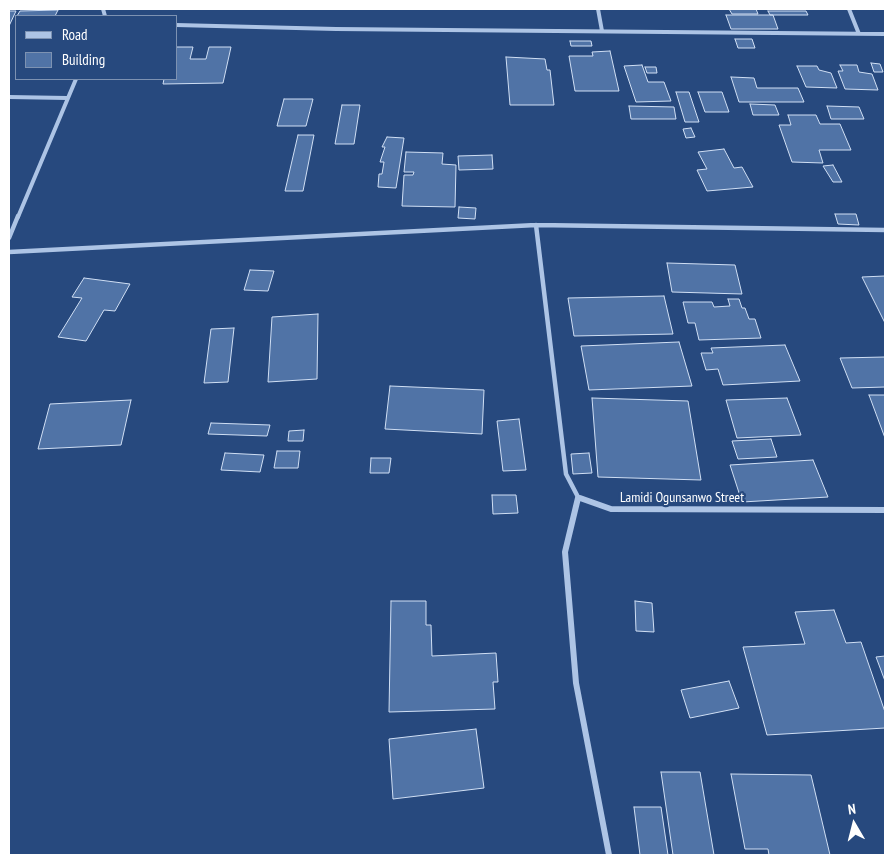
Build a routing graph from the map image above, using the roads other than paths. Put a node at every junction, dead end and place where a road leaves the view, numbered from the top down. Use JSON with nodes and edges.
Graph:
{"nodes":[{"id":1,"x":598,"y":9,"type":"edge"},
{"id":2,"x":849,"y":9,"type":"edge"},
{"id":3,"x":178,"y":25,"type":"edge"},
{"id":4,"x":602,"y":31,"type":"junction"},
{"id":5,"x":859,"y":34,"type":"junction"},
{"id":6,"x":885,"y":34,"type":"edge"},
{"id":7,"x":76,"y":80,"type":"edge"},
{"id":8,"x":9,"y":97,"type":"edge"},
{"id":9,"x":67,"y":98,"type":"junction"},
{"id":10,"x":536,"y":225,"type":"junction"},
{"id":11,"x":885,"y":230,"type":"edge"},
{"id":12,"x":9,"y":238,"type":"edge"},
{"id":13,"x":9,"y":252,"type":"edge"},
{"id":14,"x":578,"y":498,"type":"junction"},
{"id":15,"x":885,"y":510,"type":"edge"},
{"id":16,"x":609,"y":855,"type":"edge"}],
"edges":[{"from":1,"to":4,"type":"street"},
{"from":2,"to":5,"type":"street"},
{"from":3,"to":4,"type":"street"},
{"from":4,"to":5,"type":"street"},
{"from":5,"to":6,"type":"street"},
{"from":7,"to":9,"type":"street"},
{"from":8,"to":9,"type":"street"},
{"from":9,"to":12,"type":"street"},
{"from":10,"to":11,"type":"street"},
{"from":10,"to":13,"type":"street"},
{"from":10,"to":14,"type":"street"},
{"from":14,"to":15,"type":"street","name":"Lamidi Ogunsanwo Street"},
{"from":14,"to":16,"type":"street"}]}
